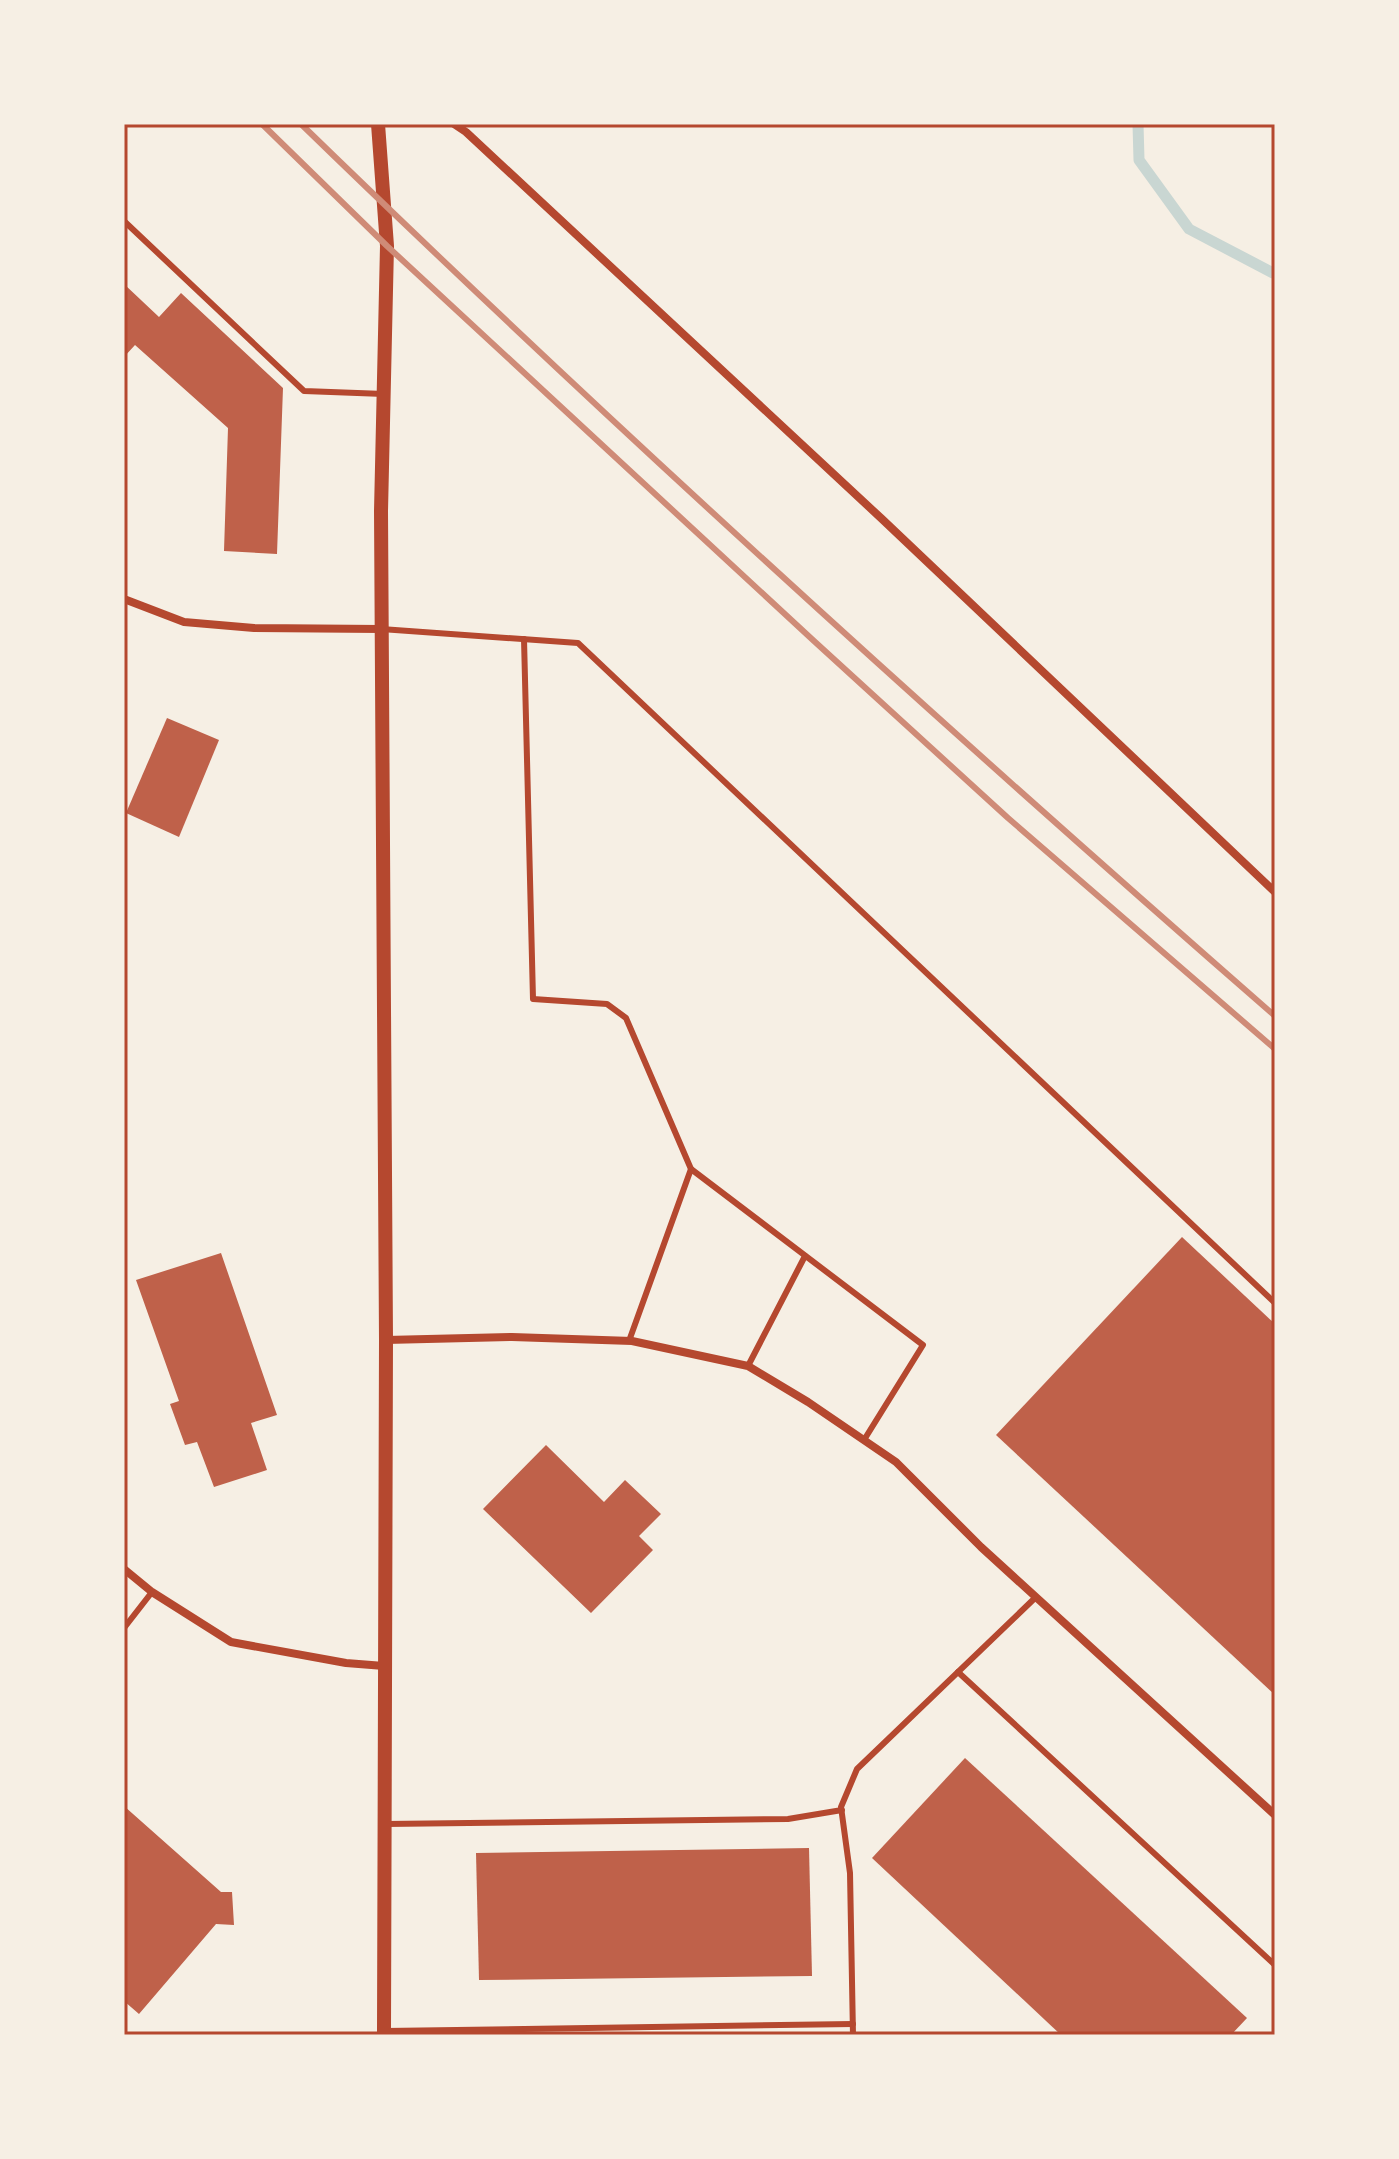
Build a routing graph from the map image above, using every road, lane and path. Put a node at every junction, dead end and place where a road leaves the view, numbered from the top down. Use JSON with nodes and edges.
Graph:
{"nodes":[{"id":1,"x":378,"y":124,"type":"edge"},
{"id":2,"x":454,"y":124,"type":"edge"},
{"id":3,"x":124,"y":221,"type":"edge"},
{"id":4,"x":384,"y":394,"type":"junction"},
{"id":5,"x":124,"y":599,"type":"edge"},
{"id":6,"x":381,"y":629,"type":"junction"},
{"id":7,"x":524,"y":639,"type":"junction"},
{"id":8,"x":1275,"y":892,"type":"edge"},
{"id":9,"x":691,"y":1169,"type":"junction"},
{"id":10,"x":805,"y":1256,"type":"junction"},
{"id":11,"x":1275,"y":1303,"type":"edge"},
{"id":12,"x":386,"y":1340,"type":"junction"},
{"id":13,"x":629,"y":1341,"type":"junction"},
{"id":14,"x":748,"y":1366,"type":"junction"},
{"id":15,"x":864,"y":1440,"type":"junction"},
{"id":16,"x":124,"y":1569,"type":"edge"},
{"id":17,"x":152,"y":1592,"type":"junction"},
{"id":18,"x":1036,"y":1597,"type":"junction"},
{"id":19,"x":124,"y":1628,"type":"edge"},
{"id":20,"x":384,"y":1666,"type":"junction"},
{"id":21,"x":958,"y":1672,"type":"junction"},
{"id":22,"x":842,"y":1810,"type":"junction"},
{"id":23,"x":1275,"y":1815,"type":"edge"},
{"id":24,"x":384,"y":1824,"type":"junction"},
{"id":25,"x":1275,"y":1965,"type":"edge"},
{"id":26,"x":853,"y":2024,"type":"junction"},
{"id":27,"x":384,"y":2033,"type":"edge"},
{"id":28,"x":853,"y":2035,"type":"edge"}],
"edges":[{"from":1,"to":4,"type":"street"},
{"from":2,"to":8,"type":"street"},
{"from":3,"to":4,"type":"lane"},
{"from":4,"to":6,"type":"street"},
{"from":5,"to":6,"type":"street"},
{"from":6,"to":7,"type":"lane"},
{"from":6,"to":12,"type":"street"},
{"from":7,"to":9,"type":"lane"},
{"from":7,"to":11,"type":"lane"},
{"from":9,"to":10,"type":"lane"},
{"from":9,"to":13,"type":"lane"},
{"from":10,"to":14,"type":"lane"},
{"from":10,"to":15,"type":"lane"},
{"from":12,"to":13,"type":"street"},
{"from":12,"to":20,"type":"street"},
{"from":13,"to":14,"type":"street"},
{"from":14,"to":15,"type":"street"},
{"from":15,"to":18,"type":"street"},
{"from":16,"to":17,"type":"street"},
{"from":17,"to":19,"type":"lane"},
{"from":17,"to":20,"type":"street"},
{"from":18,"to":21,"type":"lane"},
{"from":18,"to":23,"type":"street"},
{"from":20,"to":24,"type":"street"},
{"from":21,"to":22,"type":"lane"},
{"from":21,"to":25,"type":"lane"},
{"from":22,"to":24,"type":"lane"},
{"from":22,"to":26,"type":"lane"},
{"from":24,"to":27,"type":"street"},
{"from":26,"to":27,"type":"lane"},
{"from":26,"to":28,"type":"lane"}]}
